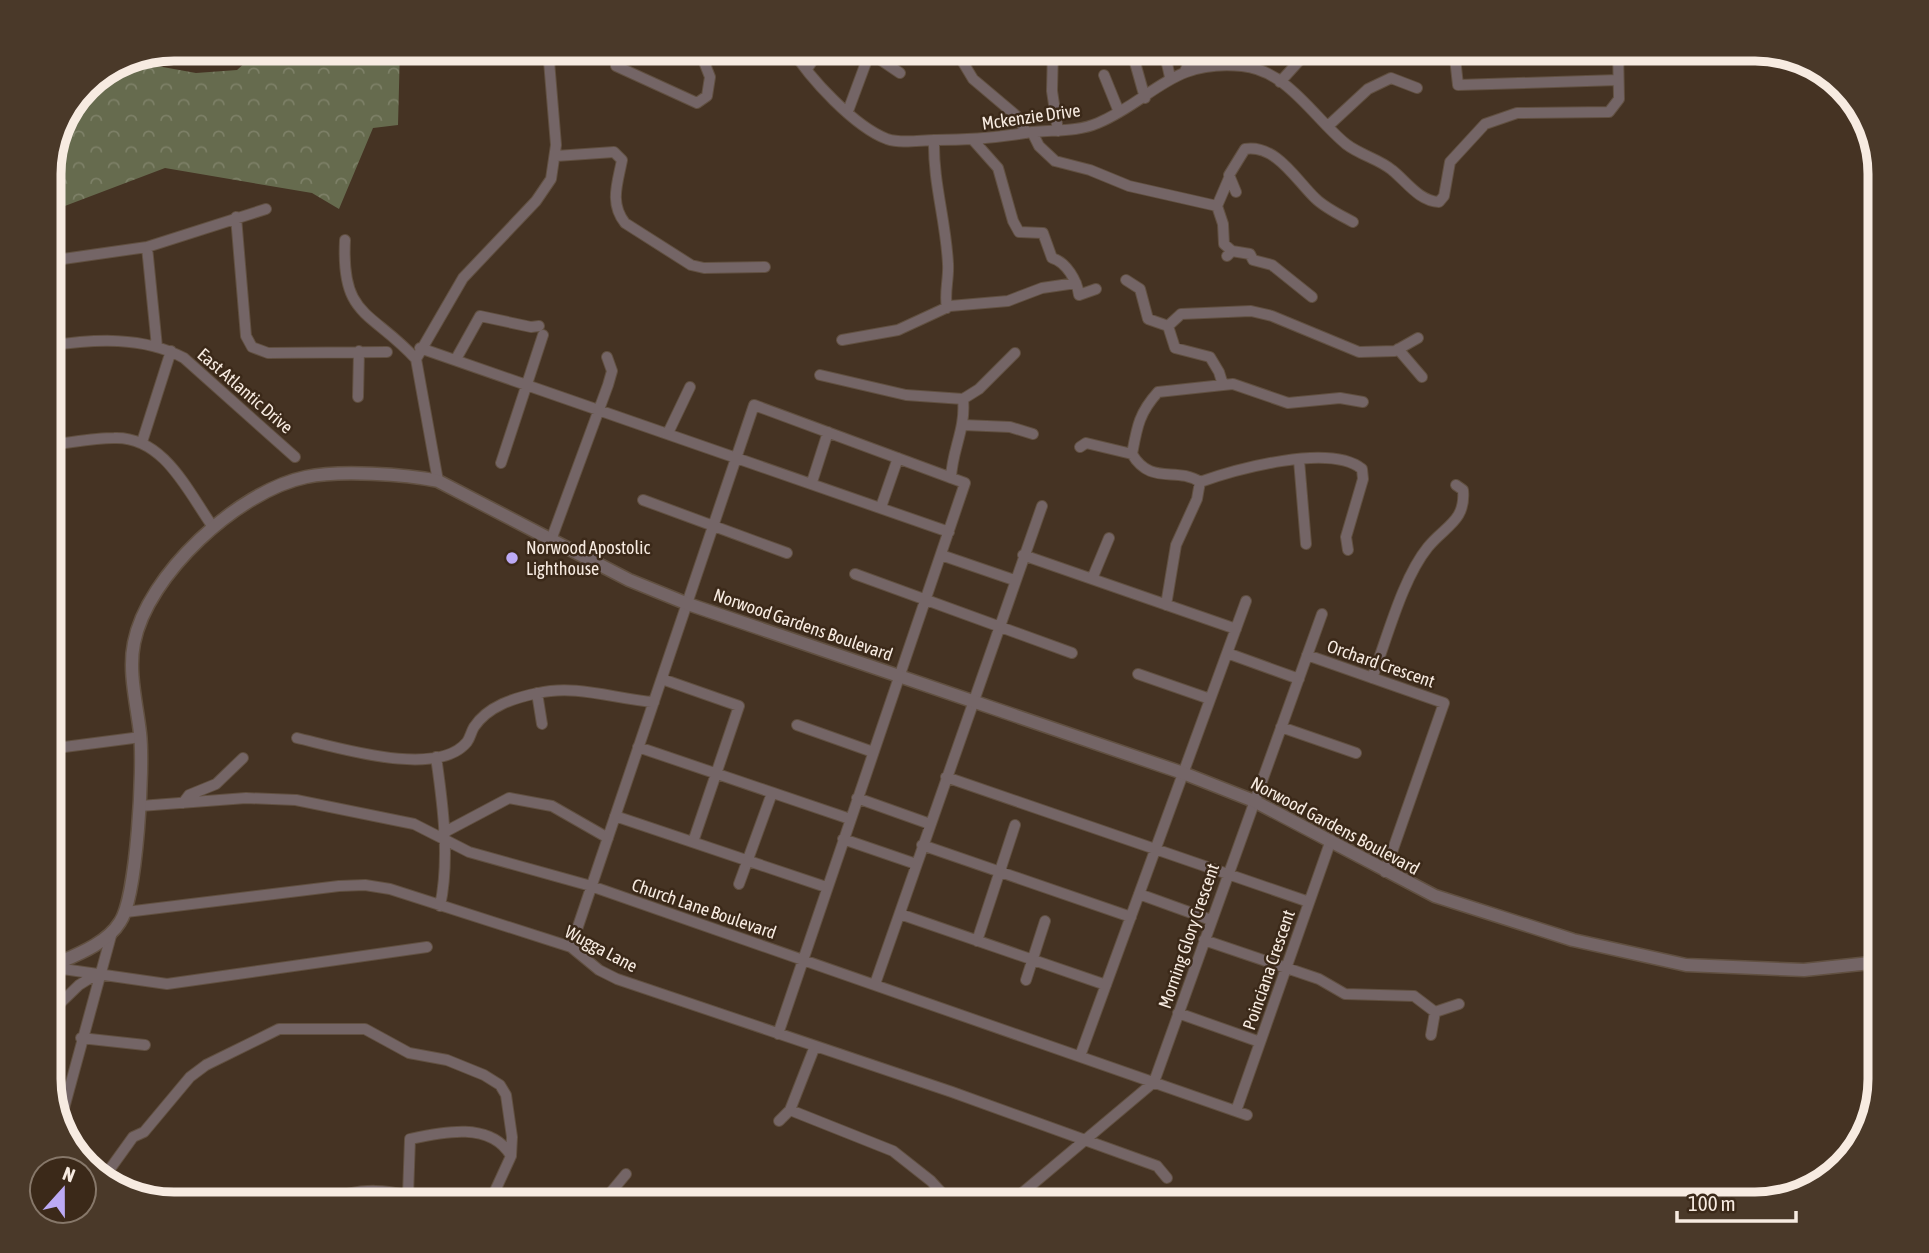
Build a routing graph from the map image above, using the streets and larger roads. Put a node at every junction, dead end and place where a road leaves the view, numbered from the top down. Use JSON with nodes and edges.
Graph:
{"nodes":[{"id":1,"x":549,"y":61,"type":"edge"},
{"id":2,"x":704,"y":61,"type":"edge"},
{"id":3,"x":801,"y":61,"type":"edge"},
{"id":4,"x":812,"y":61,"type":"edge"},
{"id":5,"x":866,"y":61,"type":"edge"},
{"id":6,"x":884,"y":61,"type":"edge"},
{"id":7,"x":964,"y":61,"type":"edge"},
{"id":8,"x":1053,"y":61,"type":"edge"},
{"id":9,"x":1135,"y":61,"type":"edge"},
{"id":10,"x":1167,"y":61,"type":"edge"},
{"id":11,"x":1190,"y":61,"type":"edge"},
{"id":12,"x":1300,"y":61,"type":"edge"},
{"id":13,"x":1455,"y":61,"type":"edge"},
{"id":14,"x":1618,"y":61,"type":"edge"},
{"id":15,"x":616,"y":66,"type":"dead end"},
{"id":16,"x":807,"y":69,"type":"junction"},
{"id":17,"x":1185,"y":71,"type":"junction"},
{"id":18,"x":900,"y":73,"type":"dead end"},
{"id":19,"x":1104,"y":75,"type":"dead end"},
{"id":20,"x":1170,"y":77,"type":"junction"},
{"id":21,"x":1618,"y":80,"type":"junction"},
{"id":22,"x":1280,"y":82,"type":"junction"},
{"id":23,"x":1416,"y":88,"type":"dead end"},
{"id":24,"x":1145,"y":97,"type":"junction"},
{"id":25,"x":848,"y":111,"type":"junction"},
{"id":26,"x":1119,"y":112,"type":"junction"},
{"id":27,"x":1328,"y":126,"type":"junction"},
{"id":28,"x":1058,"y":131,"type":"junction"},
{"id":29,"x":1029,"y":133,"type":"junction"},
{"id":30,"x":934,"y":140,"type":"junction"},
{"id":31,"x":974,"y":141,"type":"junction"},
{"id":32,"x":556,"y":156,"type":"junction"},
{"id":33,"x":1229,"y":178,"type":"junction"},
{"id":34,"x":1236,"y":192,"type":"dead end"},
{"id":35,"x":1217,"y":206,"type":"junction"},
{"id":36,"x":267,"y":209,"type":"dead end"},
{"id":37,"x":236,"y":217,"type":"junction"},
{"id":38,"x":1353,"y":222,"type":"dead end"},
{"id":39,"x":345,"y":240,"type":"dead end"},
{"id":40,"x":147,"y":247,"type":"junction"},
{"id":41,"x":61,"y":259,"type":"edge"},
{"id":42,"x":765,"y":267,"type":"dead end"},
{"id":43,"x":1126,"y":280,"type":"dead end"},
{"id":44,"x":1076,"y":283,"type":"junction"},
{"id":45,"x":1096,"y":289,"type":"dead end"},
{"id":46,"x":1312,"y":297,"type":"dead end"},
{"id":47,"x":947,"y":308,"type":"junction"},
{"id":48,"x":1168,"y":326,"type":"junction"},
{"id":49,"x":1418,"y":338,"type":"dead end"},
{"id":50,"x":842,"y":340,"type":"dead end"},
{"id":51,"x":61,"y":345,"type":"edge"},
{"id":52,"x":157,"y":346,"type":"junction"},
{"id":53,"x":420,"y":348,"type":"junction"},
{"id":54,"x":1398,"y":349,"type":"junction"},
{"id":55,"x":172,"y":351,"type":"junction"},
{"id":56,"x":359,"y":351,"type":"junction"},
{"id":57,"x":387,"y":352,"type":"dead end"},
{"id":58,"x":1014,"y":353,"type":"dead end"},
{"id":59,"x":607,"y":357,"type":"dead end"},
{"id":60,"x":416,"y":359,"type":"junction"},
{"id":61,"x":456,"y":359,"type":"junction"},
{"id":62,"x":1423,"y":372,"type":"dead end"},
{"id":63,"x":820,"y":375,"type":"dead end"},
{"id":64,"x":1223,"y":384,"type":"junction"},
{"id":65,"x":529,"y":385,"type":"junction"},
{"id":66,"x":690,"y":387,"type":"dead end"},
{"id":67,"x":358,"y":397,"type":"dead end"},
{"id":68,"x":963,"y":399,"type":"junction"},
{"id":69,"x":1363,"y":402,"type":"dead end"},
{"id":70,"x":599,"y":410,"type":"junction"},
{"id":71,"x":963,"y":425,"type":"junction"},
{"id":72,"x":828,"y":432,"type":"junction"},
{"id":73,"x":668,"y":433,"type":"junction"},
{"id":74,"x":1033,"y":435,"type":"dead end"},
{"id":75,"x":142,"y":442,"type":"junction"},
{"id":76,"x":61,"y":444,"type":"edge"},
{"id":77,"x":1080,"y":447,"type":"dead end"},
{"id":78,"x":1132,"y":454,"type":"junction"},
{"id":79,"x":737,"y":456,"type":"junction"},
{"id":80,"x":295,"y":457,"type":"dead end"},
{"id":81,"x":898,"y":458,"type":"junction"},
{"id":82,"x":1299,"y":460,"type":"junction"},
{"id":83,"x":501,"y":463,"type":"dead end"},
{"id":84,"x":951,"y":478,"type":"junction"},
{"id":85,"x":438,"y":481,"type":"junction"},
{"id":86,"x":812,"y":482,"type":"junction"},
{"id":87,"x":1200,"y":482,"type":"junction"},
{"id":88,"x":1456,"y":485,"type":"dead end"},
{"id":89,"x":643,"y":500,"type":"dead end"},
{"id":90,"x":1042,"y":506,"type":"dead end"},
{"id":91,"x":881,"y":507,"type":"junction"},
{"id":92,"x":213,"y":527,"type":"junction"},
{"id":93,"x":713,"y":527,"type":"junction"},
{"id":94,"x":949,"y":532,"type":"junction"},
{"id":95,"x":1109,"y":538,"type":"dead end"},
{"id":96,"x":551,"y":540,"type":"junction"},
{"id":97,"x":1306,"y":544,"type":"dead end"},
{"id":98,"x":1348,"y":550,"type":"dead end"},
{"id":99,"x":788,"y":554,"type":"dead end"},
{"id":100,"x":941,"y":555,"type":"junction"},
{"id":101,"x":1023,"y":555,"type":"junction"},
{"id":102,"x":855,"y":574,"type":"dead end"},
{"id":103,"x":1092,"y":579,"type":"junction"},
{"id":104,"x":1014,"y":580,"type":"junction"},
{"id":105,"x":925,"y":600,"type":"junction"},
{"id":106,"x":1246,"y":601,"type":"dead end"},
{"id":107,"x":688,"y":604,"type":"junction"},
{"id":108,"x":1166,"y":604,"type":"junction"},
{"id":109,"x":1322,"y":614,"type":"dead end"},
{"id":110,"x":998,"y":626,"type":"junction"},
{"id":111,"x":1236,"y":629,"type":"junction"},
{"id":112,"x":1072,"y":653,"type":"dead end"},
{"id":113,"x":1227,"y":653,"type":"junction"},
{"id":114,"x":1307,"y":655,"type":"junction"},
{"id":115,"x":1138,"y":674,"type":"dead end"},
{"id":116,"x":899,"y":676,"type":"junction"},
{"id":117,"x":1372,"y":678,"type":"junction"},
{"id":118,"x":662,"y":679,"type":"junction"},
{"id":119,"x":1298,"y":679,"type":"junction"},
{"id":120,"x":537,"y":693,"type":"junction"},
{"id":121,"x":1210,"y":699,"type":"junction"},
{"id":122,"x":972,"y":701,"type":"junction"},
{"id":123,"x":654,"y":702,"type":"junction"},
{"id":124,"x":542,"y":724,"type":"dead end"},
{"id":125,"x":797,"y":725,"type":"dead end"},
{"id":126,"x":1281,"y":727,"type":"junction"},
{"id":127,"x":141,"y":737,"type":"junction"},
{"id":128,"x":297,"y":738,"type":"dead end"},
{"id":129,"x":61,"y":747,"type":"edge"},
{"id":130,"x":638,"y":747,"type":"junction"},
{"id":131,"x":873,"y":752,"type":"junction"},
{"id":132,"x":1356,"y":753,"type":"dead end"},
{"id":133,"x":436,"y":757,"type":"junction"},
{"id":134,"x":243,"y":758,"type":"dead end"},
{"id":135,"x":1183,"y":773,"type":"junction"},
{"id":136,"x":717,"y":774,"type":"junction"},
{"id":137,"x":946,"y":776,"type":"junction"},
{"id":138,"x":772,"y":793,"type":"junction"},
{"id":139,"x":857,"y":798,"type":"junction"},
{"id":140,"x":1254,"y":801,"type":"junction"},
{"id":141,"x":183,"y":803,"type":"junction"},
{"id":142,"x":140,"y":806,"type":"junction"},
{"id":143,"x":615,"y":816,"type":"junction"},
{"id":144,"x":850,"y":819,"type":"junction"},
{"id":145,"x":930,"y":824,"type":"junction"},
{"id":146,"x":1016,"y":825,"type":"dead end"},
{"id":147,"x":443,"y":836,"type":"junction"},
{"id":148,"x":608,"y":838,"type":"junction"},
{"id":149,"x":843,"y":839,"type":"junction"},
{"id":150,"x":1331,"y":840,"type":"junction"},
{"id":151,"x":693,"y":842,"type":"junction"},
{"id":152,"x":922,"y":845,"type":"junction"},
{"id":153,"x":1156,"y":849,"type":"junction"},
{"id":154,"x":748,"y":861,"type":"junction"},
{"id":155,"x":916,"y":864,"type":"junction"},
{"id":156,"x":1000,"y":872,"type":"junction"},
{"id":157,"x":1385,"y":872,"type":"junction"},
{"id":158,"x":1227,"y":873,"type":"junction"},
{"id":159,"x":739,"y":884,"type":"dead end"},
{"id":160,"x":591,"y":886,"type":"junction"},
{"id":161,"x":826,"y":887,"type":"junction"},
{"id":162,"x":1139,"y":894,"type":"junction"},
{"id":163,"x":1309,"y":902,"type":"junction"},
{"id":164,"x":440,"y":906,"type":"junction"},
{"id":165,"x":126,"y":912,"type":"junction"},
{"id":166,"x":900,"y":914,"type":"junction"},
{"id":167,"x":1131,"y":917,"type":"junction"},
{"id":168,"x":1211,"y":920,"type":"junction"},
{"id":169,"x":1045,"y":922,"type":"dead end"},
{"id":170,"x":112,"y":932,"type":"junction"},
{"id":171,"x":1203,"y":940,"type":"junction"},
{"id":172,"x":977,"y":941,"type":"junction"},
{"id":173,"x":427,"y":947,"type":"dead end"},
{"id":174,"x":571,"y":947,"type":"junction"},
{"id":175,"x":802,"y":959,"type":"junction"},
{"id":176,"x":1032,"y":959,"type":"junction"},
{"id":177,"x":61,"y":961,"type":"edge"},
{"id":178,"x":1868,"y":963,"type":"edge"},
{"id":179,"x":61,"y":969,"type":"edge"},
{"id":180,"x":1285,"y":970,"type":"junction"},
{"id":181,"x":98,"y":975,"type":"junction"},
{"id":182,"x":1026,"y":980,"type":"dead end"},
{"id":183,"x":875,"y":984,"type":"junction"},
{"id":184,"x":1106,"y":985,"type":"junction"},
{"id":185,"x":61,"y":1002,"type":"edge"},
{"id":186,"x":1459,"y":1004,"type":"dead end"},
{"id":187,"x":1436,"y":1012,"type":"junction"},
{"id":188,"x":1178,"y":1013,"type":"junction"},
{"id":189,"x":778,"y":1034,"type":"junction"},
{"id":190,"x":1431,"y":1035,"type":"dead end"},
{"id":191,"x":81,"y":1038,"type":"junction"},
{"id":192,"x":1260,"y":1042,"type":"junction"},
{"id":193,"x":145,"y":1045,"type":"dead end"},
{"id":194,"x":815,"y":1046,"type":"junction"},
{"id":195,"x":1080,"y":1056,"type":"junction"},
{"id":196,"x":1154,"y":1082,"type":"junction"},
{"id":197,"x":65,"y":1107,"type":"edge"},
{"id":198,"x":790,"y":1110,"type":"junction"},
{"id":199,"x":1236,"y":1111,"type":"junction"},
{"id":200,"x":1247,"y":1115,"type":"dead end"},
{"id":201,"x":779,"y":1121,"type":"dead end"},
{"id":202,"x":1088,"y":1141,"type":"junction"},
{"id":203,"x":510,"y":1156,"type":"junction"},
{"id":204,"x":109,"y":1171,"type":"edge"},
{"id":205,"x":626,"y":1174,"type":"dead end"},
{"id":206,"x":1167,"y":1178,"type":"dead end"},
{"id":207,"x":346,"y":1192,"type":"edge"},
{"id":208,"x":398,"y":1192,"type":"edge"},
{"id":209,"x":408,"y":1192,"type":"edge"},
{"id":210,"x":494,"y":1192,"type":"edge"},
{"id":211,"x":611,"y":1192,"type":"edge"},
{"id":212,"x":941,"y":1192,"type":"edge"},
{"id":213,"x":1024,"y":1192,"type":"edge"}],
"edges":[{"from":1,"to":32,"type":"street"},
{"from":2,"to":15,"type":"street"},
{"from":3,"to":16,"type":"street","name":"Mckenzie Drive"},
{"from":4,"to":16,"type":"street"},
{"from":5,"to":25,"type":"street"},
{"from":6,"to":18,"type":"street"},
{"from":7,"to":29,"type":"street"},
{"from":8,"to":28,"type":"street"},
{"from":9,"to":24,"type":"street"},
{"from":10,"to":20,"type":"street"},
{"from":11,"to":17,"type":"street"},
{"from":12,"to":22,"type":"street"},
{"from":13,"to":21,"type":"street"},
{"from":14,"to":21,"type":"street"},
{"from":16,"to":25,"type":"street","name":"Mckenzie Drive"},
{"from":17,"to":20,"type":"street","name":"Mckenzie Drive"},
{"from":17,"to":22,"type":"street","name":"Mckenzie Drive"},
{"from":19,"to":26,"type":"street"},
{"from":20,"to":24,"type":"street","name":"Mckenzie Drive"},
{"from":21,"to":27,"type":"street","name":"Mckenzie Drive"},
{"from":22,"to":27,"type":"street","name":"Mckenzie Drive"},
{"from":23,"to":27,"type":"street"},
{"from":24,"to":26,"type":"street","name":"Mckenzie Drive"},
{"from":25,"to":30,"type":"street","name":"Mckenzie Drive"},
{"from":26,"to":28,"type":"street","name":"Mckenzie Drive"},
{"from":28,"to":29,"type":"street","name":"Mckenzie Drive"},
{"from":29,"to":31,"type":"street","name":"Mckenzie Drive"},
{"from":29,"to":35,"type":"street"},
{"from":30,"to":31,"type":"street","name":"Mckenzie Drive"},
{"from":30,"to":47,"type":"street"},
{"from":31,"to":44,"type":"street"},
{"from":32,"to":42,"type":"street"},
{"from":32,"to":53,"type":"street"},
{"from":33,"to":34,"type":"street"},
{"from":33,"to":35,"type":"street"},
{"from":33,"to":38,"type":"street"},
{"from":35,"to":46,"type":"street"},
{"from":36,"to":37,"type":"street"},
{"from":37,"to":40,"type":"street"},
{"from":37,"to":56,"type":"street"},
{"from":39,"to":60,"type":"street"},
{"from":40,"to":41,"type":"street"},
{"from":40,"to":52,"type":"street"},
{"from":43,"to":48,"type":"street"},
{"from":44,"to":45,"type":"street"},
{"from":44,"to":47,"type":"street"},
{"from":47,"to":50,"type":"street"},
{"from":48,"to":54,"type":"street"},
{"from":48,"to":64,"type":"street"},
{"from":49,"to":54,"type":"street"},
{"from":51,"to":52,"type":"street","name":"East Atlantic Drive"},
{"from":52,"to":55,"type":"street","name":"East Atlantic Drive"},
{"from":53,"to":60,"type":"street"},
{"from":53,"to":61,"type":"street"},
{"from":54,"to":62,"type":"street"},
{"from":55,"to":75,"type":"street"},
{"from":55,"to":80,"type":"street","name":"East Atlantic Drive"},
{"from":56,"to":57,"type":"street"},
{"from":56,"to":67,"type":"street"},
{"from":58,"to":68,"type":"street"},
{"from":59,"to":70,"type":"street"},
{"from":60,"to":85,"type":"street"},
{"from":61,"to":65,"type":"street"},
{"from":61,"to":65,"type":"street"},
{"from":63,"to":68,"type":"street"},
{"from":64,"to":69,"type":"street"},
{"from":64,"to":78,"type":"street"},
{"from":65,"to":70,"type":"street"},
{"from":65,"to":83,"type":"street"},
{"from":66,"to":73,"type":"street"},
{"from":68,"to":71,"type":"street"},
{"from":70,"to":73,"type":"street"},
{"from":70,"to":96,"type":"street"},
{"from":71,"to":74,"type":"street"},
{"from":71,"to":84,"type":"street"},
{"from":72,"to":79,"type":"street"},
{"from":72,"to":81,"type":"street"},
{"from":72,"to":86,"type":"street"},
{"from":73,"to":79,"type":"street"},
{"from":75,"to":76,"type":"street"},
{"from":75,"to":92,"type":"street"},
{"from":77,"to":78,"type":"street"},
{"from":78,"to":87,"type":"street"},
{"from":79,"to":86,"type":"street"},
{"from":79,"to":93,"type":"street"},
{"from":81,"to":84,"type":"street"},
{"from":81,"to":91,"type":"street"},
{"from":82,"to":87,"type":"street"},
{"from":82,"to":97,"type":"street"},
{"from":82,"to":98,"type":"street"},
{"from":84,"to":94,"type":"street"},
{"from":85,"to":92,"type":"street","name":"Norwood Gardens Boulevard"},
{"from":85,"to":96,"type":"street","name":"Norwood Gardens Boulevard"},
{"from":86,"to":91,"type":"street"},
{"from":87,"to":108,"type":"street"},
{"from":88,"to":117,"type":"street"},
{"from":89,"to":93,"type":"street"},
{"from":90,"to":101,"type":"street"},
{"from":91,"to":94,"type":"street"},
{"from":92,"to":127,"type":"street","name":"Norwood Gardens Boulevard"},
{"from":93,"to":99,"type":"street"},
{"from":93,"to":107,"type":"street"},
{"from":94,"to":100,"type":"street"},
{"from":95,"to":103,"type":"street"},
{"from":96,"to":107,"type":"street","name":"Norwood Gardens Boulevard"},
{"from":100,"to":104,"type":"street"},
{"from":100,"to":105,"type":"street"},
{"from":101,"to":103,"type":"street"},
{"from":101,"to":104,"type":"street"},
{"from":102,"to":105,"type":"street"},
{"from":103,"to":108,"type":"street"},
{"from":104,"to":110,"type":"street"},
{"from":105,"to":110,"type":"street"},
{"from":105,"to":116,"type":"street"},
{"from":106,"to":111,"type":"street"},
{"from":107,"to":116,"type":"street","name":"Norwood Gardens Boulevard"},
{"from":107,"to":118,"type":"street"},
{"from":108,"to":111,"type":"street"},
{"from":109,"to":114,"type":"street","name":"Morning Glory Crescent"},
{"from":110,"to":112,"type":"street"},
{"from":110,"to":122,"type":"street"},
{"from":111,"to":113,"type":"street"},
{"from":113,"to":119,"type":"street"},
{"from":113,"to":121,"type":"street"},
{"from":114,"to":117,"type":"street","name":"Orchard Crescent"},
{"from":114,"to":119,"type":"street","name":"Morning Glory Crescent"},
{"from":115,"to":121,"type":"street"},
{"from":116,"to":122,"type":"street","name":"Norwood Gardens Boulevard"},
{"from":116,"to":131,"type":"street"},
{"from":117,"to":157,"type":"street","name":"Orchard Crescent"},
{"from":118,"to":123,"type":"street"},
{"from":118,"to":136,"type":"street"},
{"from":119,"to":126,"type":"street","name":"Morning Glory Crescent"},
{"from":120,"to":123,"type":"street"},
{"from":120,"to":124,"type":"street"},
{"from":120,"to":133,"type":"street"},
{"from":121,"to":135,"type":"street"},
{"from":122,"to":135,"type":"street","name":"Norwood Gardens Boulevard"},
{"from":122,"to":137,"type":"street"},
{"from":123,"to":130,"type":"street"},
{"from":125,"to":131,"type":"street"},
{"from":126,"to":132,"type":"street"},
{"from":126,"to":140,"type":"street","name":"Morning Glory Crescent"},
{"from":127,"to":129,"type":"street"},
{"from":127,"to":142,"type":"street","name":"Norwood Gardens Boulevard"},
{"from":128,"to":133,"type":"street"},
{"from":130,"to":136,"type":"street"},
{"from":130,"to":143,"type":"street"},
{"from":131,"to":139,"type":"street"},
{"from":133,"to":147,"type":"street"},
{"from":134,"to":141,"type":"street"},
{"from":135,"to":140,"type":"street","name":"Norwood Gardens Boulevard"},
{"from":135,"to":153,"type":"street"},
{"from":136,"to":138,"type":"street"},
{"from":136,"to":151,"type":"street"},
{"from":137,"to":145,"type":"street"},
{"from":137,"to":153,"type":"street"},
{"from":138,"to":144,"type":"street"},
{"from":138,"to":154,"type":"street"},
{"from":139,"to":144,"type":"street"},
{"from":139,"to":145,"type":"street"},
{"from":140,"to":150,"type":"street","name":"Norwood Gardens Boulevard"},
{"from":140,"to":158,"type":"street","name":"Morning Glory Crescent"},
{"from":141,"to":142,"type":"street","name":"Church Lane Boulevard"},
{"from":141,"to":147,"type":"street","name":"Church Lane Boulevard"},
{"from":142,"to":165,"type":"street","name":"Norwood Gardens Boulevard"},
{"from":143,"to":148,"type":"street"},
{"from":143,"to":151,"type":"street"},
{"from":144,"to":149,"type":"street"},
{"from":145,"to":152,"type":"street"},
{"from":146,"to":156,"type":"street"},
{"from":147,"to":148,"type":"street"},
{"from":147,"to":160,"type":"street","name":"Church Lane Boulevard"},
{"from":147,"to":164,"type":"street"},
{"from":148,"to":160,"type":"street"},
{"from":149,"to":155,"type":"street"},
{"from":149,"to":161,"type":"street"},
{"from":150,"to":157,"type":"street","name":"Norwood Gardens Boulevard"},
{"from":150,"to":163,"type":"street","name":"Poinciana Crescent"},
{"from":151,"to":154,"type":"street"},
{"from":152,"to":155,"type":"street"},
{"from":152,"to":156,"type":"street"},
{"from":153,"to":158,"type":"street"},
{"from":153,"to":162,"type":"street"},
{"from":154,"to":159,"type":"street"},
{"from":154,"to":161,"type":"street"},
{"from":155,"to":166,"type":"street"},
{"from":156,"to":167,"type":"street"},
{"from":156,"to":172,"type":"street"},
{"from":157,"to":178,"type":"street","name":"Norwood Gardens Boulevard"},
{"from":158,"to":163,"type":"street"},
{"from":158,"to":168,"type":"street","name":"Morning Glory Crescent"},
{"from":160,"to":174,"type":"street"},
{"from":160,"to":175,"type":"street","name":"Church Lane Boulevard"},
{"from":161,"to":175,"type":"street"},
{"from":162,"to":167,"type":"street"},
{"from":162,"to":168,"type":"street"},
{"from":163,"to":180,"type":"street","name":"Poinciana Crescent"},
{"from":164,"to":165,"type":"street","name":"Wugga Lane"},
{"from":164,"to":174,"type":"street","name":"Wugga Lane"},
{"from":165,"to":170,"type":"street","name":"Norwood Gardens Boulevard"},
{"from":166,"to":172,"type":"street"},
{"from":166,"to":183,"type":"street"},
{"from":167,"to":184,"type":"street"},
{"from":168,"to":171,"type":"street","name":"Morning Glory Crescent"},
{"from":169,"to":176,"type":"street"},
{"from":170,"to":177,"type":"street","name":"Norwood Gardens Boulevard"},
{"from":170,"to":181,"type":"street"},
{"from":171,"to":180,"type":"street"},
{"from":171,"to":188,"type":"street","name":"Morning Glory Crescent"},
{"from":172,"to":176,"type":"street"},
{"from":173,"to":181,"type":"street"},
{"from":174,"to":189,"type":"street","name":"Wugga Lane"},
{"from":175,"to":183,"type":"street","name":"Church Lane Boulevard"},
{"from":175,"to":189,"type":"street"},
{"from":176,"to":182,"type":"street"},
{"from":176,"to":184,"type":"street"},
{"from":179,"to":181,"type":"street"},
{"from":180,"to":187,"type":"street"},
{"from":180,"to":192,"type":"street","name":"Poinciana Crescent"},
{"from":181,"to":185,"type":"street"},
{"from":181,"to":191,"type":"street"},
{"from":183,"to":195,"type":"street","name":"Church Lane Boulevard"},
{"from":184,"to":195,"type":"street"},
{"from":186,"to":187,"type":"street"},
{"from":187,"to":190,"type":"street"},
{"from":188,"to":192,"type":"street"},
{"from":188,"to":196,"type":"street","name":"Morning Glory Crescent"},
{"from":189,"to":194,"type":"street","name":"Wugga Lane"},
{"from":191,"to":193,"type":"street"},
{"from":191,"to":197,"type":"street"},
{"from":192,"to":199,"type":"street","name":"Poinciana Crescent"},
{"from":194,"to":198,"type":"street"},
{"from":194,"to":202,"type":"street","name":"Wugga Lane"},
{"from":195,"to":196,"type":"street","name":"Church Lane Boulevard"},
{"from":196,"to":199,"type":"street","name":"Church Lane Boulevard"},
{"from":196,"to":202,"type":"street"},
{"from":198,"to":201,"type":"street"},
{"from":198,"to":212,"type":"street"},
{"from":199,"to":200,"type":"street","name":"Church Lane Boulevard"},
{"from":202,"to":206,"type":"street","name":"Wugga Lane"},
{"from":202,"to":213,"type":"street"},
{"from":203,"to":204,"type":"street"},
{"from":203,"to":209,"type":"street"},
{"from":203,"to":210,"type":"street"},
{"from":205,"to":211,"type":"street"},
{"from":207,"to":208,"type":"street"}]}
